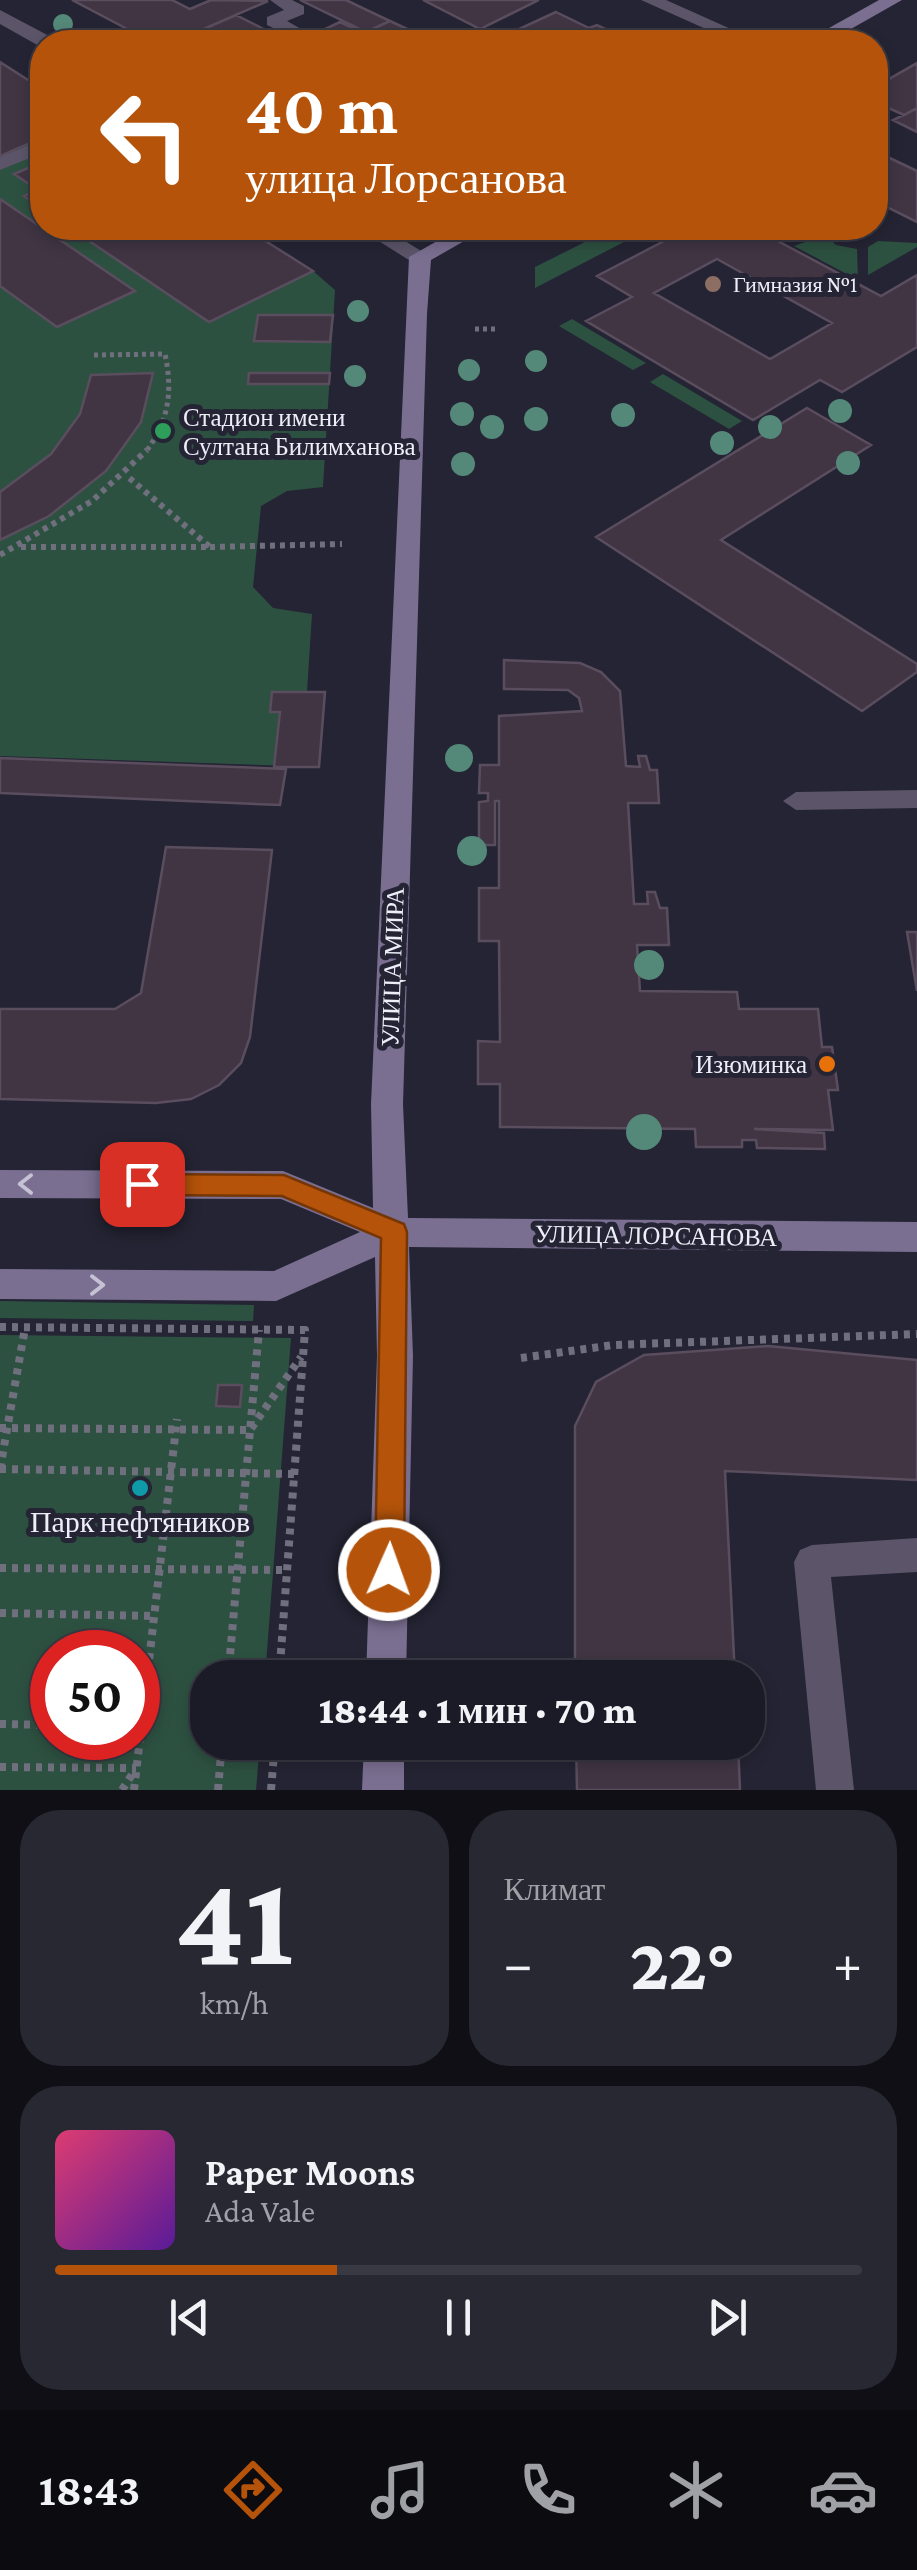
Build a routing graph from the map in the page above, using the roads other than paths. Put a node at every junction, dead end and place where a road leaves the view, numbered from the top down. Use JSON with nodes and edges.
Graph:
{"nodes":[{"id":1,"x":279,"y":0,"type":"edge"},
{"id":2,"x":650,"y":0,"type":"edge"},
{"id":3,"x":892,"y":0,"type":"edge"},
{"id":4,"x":0,"y":16,"type":"edge"},
{"id":5,"x":291,"y":30,"type":"edge"},
{"id":6,"x":721,"y":30,"type":"edge"},
{"id":7,"x":836,"y":30,"type":"edge"},
{"id":8,"x":30,"y":33,"type":"edge"},
{"id":9,"x":30,"y":151,"type":"edge"},
{"id":10,"x":0,"y":164,"type":"edge"},
{"id":11,"x":390,"y":240,"type":"edge"},
{"id":12,"x":453,"y":240,"type":"edge"},
{"id":13,"x":420,"y":257,"type":"junction"},
{"id":14,"x":917,"y":799,"type":"edge"},
{"id":15,"x":796,"y":801,"type":"dead end"},
{"id":16,"x":0,"y":1184,"type":"edge"},
{"id":17,"x":394,"y":1232,"type":"junction"},
{"id":18,"x":917,"y":1238,"type":"edge"},
{"id":19,"x":0,"y":1284,"type":"edge"},
{"id":20,"x":917,"y":1555,"type":"edge"},
{"id":21,"x":386,"y":1660,"type":"edge"},
{"id":22,"x":384,"y":1760,"type":"edge"},
{"id":23,"x":383,"y":1790,"type":"edge"},
{"id":24,"x":835,"y":1790,"type":"edge"}],
"edges":[{"from":1,"to":5,"type":"lane"},
{"from":2,"to":6,"type":"street"},
{"from":3,"to":7,"type":"main road"},
{"from":4,"to":8,"type":"street"},
{"from":9,"to":10,"type":"lane"},
{"from":11,"to":13,"type":"street"},
{"from":12,"to":13,"type":"main road"},
{"from":13,"to":17,"type":"main road","name":"УЛИЦА МИРА"},
{"from":14,"to":15,"type":"lane"},
{"from":17,"to":16,"type":"main road","name":"УЛИЦА ЛОРСАНОВА","one_way":true},
{"from":17,"to":18,"type":"main road","name":"УЛИЦА ЛОРСАНОВА"},
{"from":19,"to":17,"type":"main road","name":"УЛИЦА ЛОРСАНОВА","one_way":true},
{"from":17,"to":21,"type":"main road","name":"УЛИЦА МИРА"},
{"from":20,"to":24,"type":"lane"},
{"from":22,"to":23,"type":"main road"}]}
